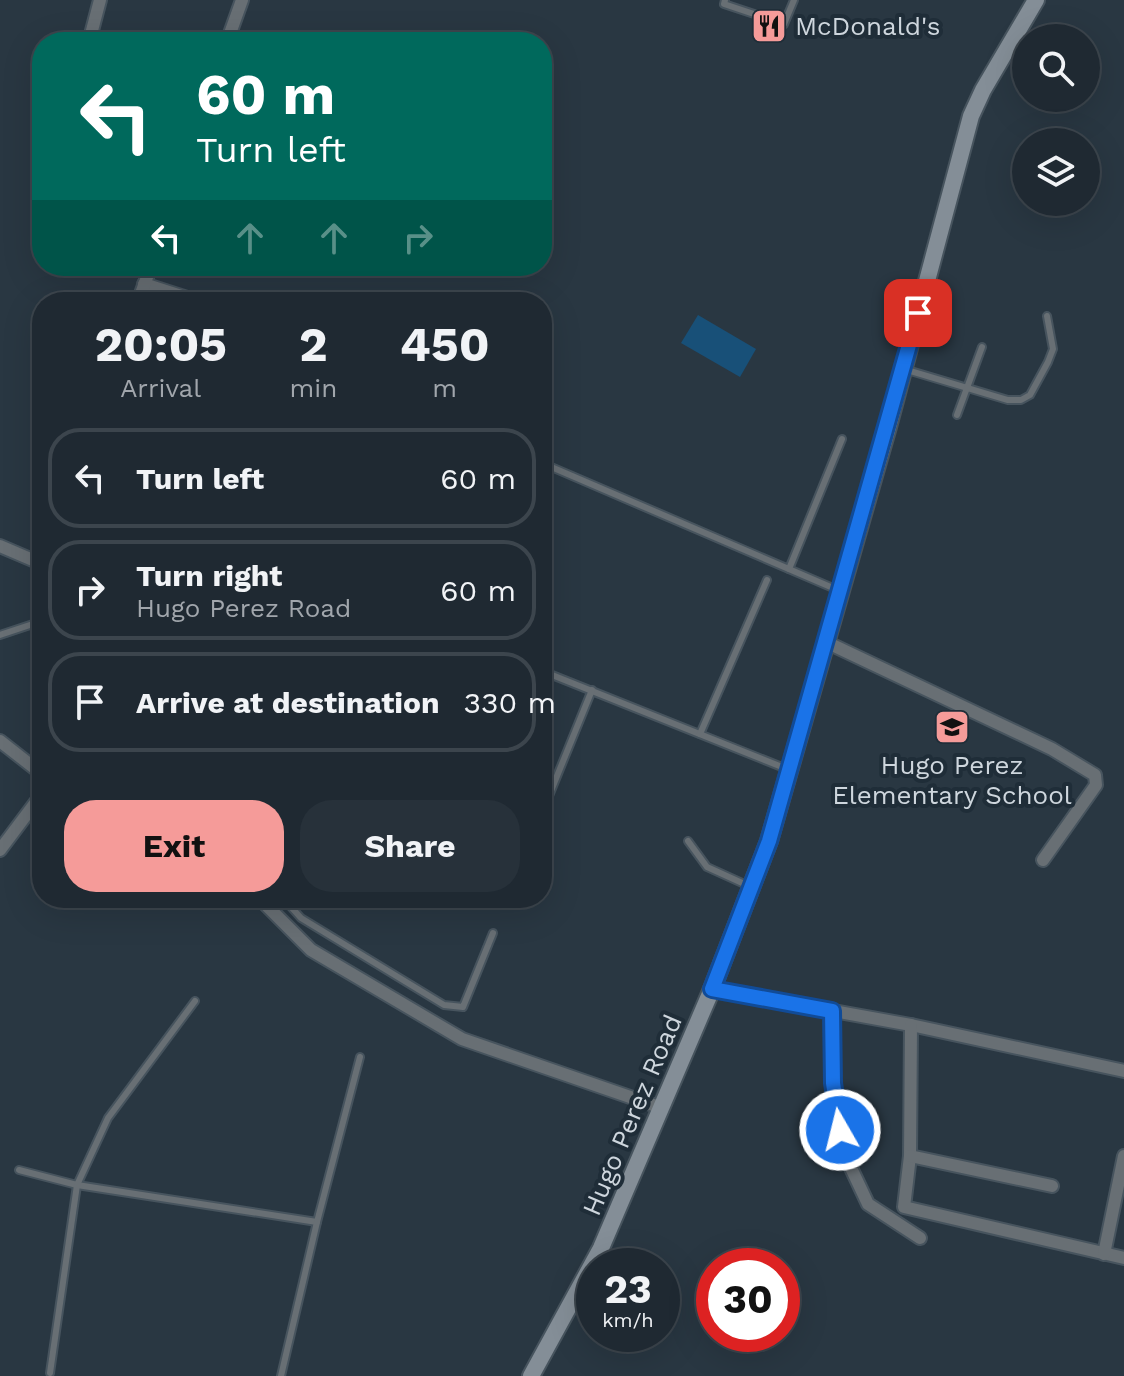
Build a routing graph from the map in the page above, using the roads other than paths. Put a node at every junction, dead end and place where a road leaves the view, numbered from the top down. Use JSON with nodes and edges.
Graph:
{"nodes":[{"id":1,"x":100,"y":0,"type":"edge"},
{"id":2,"x":242,"y":0,"type":"edge"},
{"id":3,"x":725,"y":0,"type":"edge"},
{"id":4,"x":794,"y":0,"type":"edge"},
{"id":5,"x":1036,"y":0,"type":"edge"},
{"id":6,"x":92,"y":32,"type":"edge"},
{"id":7,"x":231,"y":32,"type":"edge"},
{"id":8,"x":147,"y":276,"type":"edge"},
{"id":9,"x":144,"y":284,"type":"junction"},
{"id":10,"x":141,"y":292,"type":"edge"},
{"id":11,"x":169,"y":292,"type":"edge"},
{"id":12,"x":1047,"y":316,"type":"dead end"},
{"id":13,"x":982,"y":347,"type":"dead end"},
{"id":14,"x":903,"y":369,"type":"junction"},
{"id":15,"x":967,"y":388,"type":"junction"},
{"id":16,"x":957,"y":415,"type":"dead end"},
{"id":17,"x":842,"y":439,"type":"dead end"},
{"id":18,"x":552,"y":467,"type":"edge"},
{"id":19,"x":0,"y":546,"type":"edge"},
{"id":20,"x":32,"y":560,"type":"edge"},
{"id":21,"x":789,"y":569,"type":"junction"},
{"id":22,"x":767,"y":580,"type":"dead end"},
{"id":23,"x":841,"y":591,"type":"junction"},
{"id":24,"x":32,"y":624,"type":"edge"},
{"id":25,"x":0,"y":635,"type":"edge"},
{"id":26,"x":826,"y":642,"type":"junction"},
{"id":27,"x":552,"y":675,"type":"edge"},
{"id":28,"x":592,"y":690,"type":"junction"},
{"id":29,"x":700,"y":734,"type":"junction"},
{"id":30,"x":0,"y":741,"type":"edge"},
{"id":31,"x":32,"y":766,"type":"edge"},
{"id":32,"x":790,"y":770,"type":"junction"},
{"id":33,"x":552,"y":788,"type":"edge"},
{"id":34,"x":32,"y":807,"type":"edge"},
{"id":35,"x":688,"y":841,"type":"dead end"},
{"id":36,"x":0,"y":850,"type":"edge"},
{"id":37,"x":1043,"y":860,"type":"dead end"},
{"id":38,"x":751,"y":887,"type":"junction"},
{"id":39,"x":269,"y":908,"type":"edge"},
{"id":40,"x":292,"y":908,"type":"edge"},
{"id":41,"x":493,"y":933,"type":"dead end"},
{"id":42,"x":712,"y":989,"type":"junction"},
{"id":43,"x":195,"y":1001,"type":"dead end"},
{"id":44,"x":832,"y":1011,"type":"junction"},
{"id":45,"x":911,"y":1025,"type":"junction"},
{"id":46,"x":360,"y":1057,"type":"dead end"},
{"id":47,"x":1124,"y":1071,"type":"edge"},
{"id":48,"x":662,"y":1108,"type":"junction"},
{"id":49,"x":910,"y":1156,"type":"junction"},
{"id":50,"x":1124,"y":1156,"type":"edge"},
{"id":51,"x":19,"y":1170,"type":"dead end"},
{"id":52,"x":77,"y":1185,"type":"junction"},
{"id":53,"x":1052,"y":1186,"type":"dead end"},
{"id":54,"x":1119,"y":1202,"type":"edge"},
{"id":55,"x":317,"y":1222,"type":"junction"},
{"id":56,"x":920,"y":1238,"type":"dead end"},
{"id":57,"x":1104,"y":1254,"type":"junction"},
{"id":58,"x":1124,"y":1258,"type":"edge"},
{"id":59,"x":50,"y":1373,"type":"dead end"},
{"id":60,"x":281,"y":1376,"type":"edge"},
{"id":61,"x":531,"y":1376,"type":"edge"}],
"edges":[{"from":1,"to":6,"type":"street"},
{"from":2,"to":7,"type":"street"},
{"from":3,"to":4,"type":"lane"},
{"from":5,"to":14,"type":"street","name":"Hugo Perez Road"},
{"from":8,"to":9,"type":"street"},
{"from":9,"to":10,"type":"street"},
{"from":9,"to":11,"type":"street"},
{"from":12,"to":15,"type":"lane"},
{"from":13,"to":15,"type":"lane"},
{"from":14,"to":15,"type":"lane"},
{"from":14,"to":23,"type":"street","name":"Hugo Perez Road"},
{"from":15,"to":16,"type":"lane"},
{"from":17,"to":21,"type":"lane"},
{"from":18,"to":21,"type":"lane"},
{"from":19,"to":20,"type":"street"},
{"from":21,"to":23,"type":"lane"},
{"from":22,"to":29,"type":"lane"},
{"from":23,"to":26,"type":"street","name":"Hugo Perez Road"},
{"from":24,"to":25,"type":"lane"},
{"from":26,"to":32,"type":"street","name":"Hugo Perez Road"},
{"from":26,"to":37,"type":"street"},
{"from":27,"to":28,"type":"lane"},
{"from":28,"to":29,"type":"lane"},
{"from":28,"to":33,"type":"lane"},
{"from":29,"to":32,"type":"lane"},
{"from":30,"to":31,"type":"street"},
{"from":32,"to":38,"type":"street","name":"Hugo Perez Road"},
{"from":34,"to":36,"type":"street"},
{"from":35,"to":38,"type":"lane"},
{"from":38,"to":42,"type":"street","name":"Hugo Perez Road"},
{"from":39,"to":48,"type":"street"},
{"from":40,"to":41,"type":"lane"},
{"from":42,"to":44,"type":"street"},
{"from":42,"to":48,"type":"street","name":"Hugo Perez Road"},
{"from":43,"to":52,"type":"lane"},
{"from":44,"to":45,"type":"street"},
{"from":44,"to":56,"type":"street"},
{"from":45,"to":47,"type":"street"},
{"from":45,"to":49,"type":"street"},
{"from":46,"to":55,"type":"lane"},
{"from":48,"to":61,"type":"street","name":"Hugo Perez Road"},
{"from":49,"to":53,"type":"street"},
{"from":49,"to":57,"type":"street"},
{"from":50,"to":54,"type":"street"},
{"from":51,"to":52,"type":"lane"},
{"from":52,"to":55,"type":"lane"},
{"from":52,"to":59,"type":"lane"},
{"from":54,"to":57,"type":"street"},
{"from":55,"to":60,"type":"lane"},
{"from":57,"to":58,"type":"street"}]}
